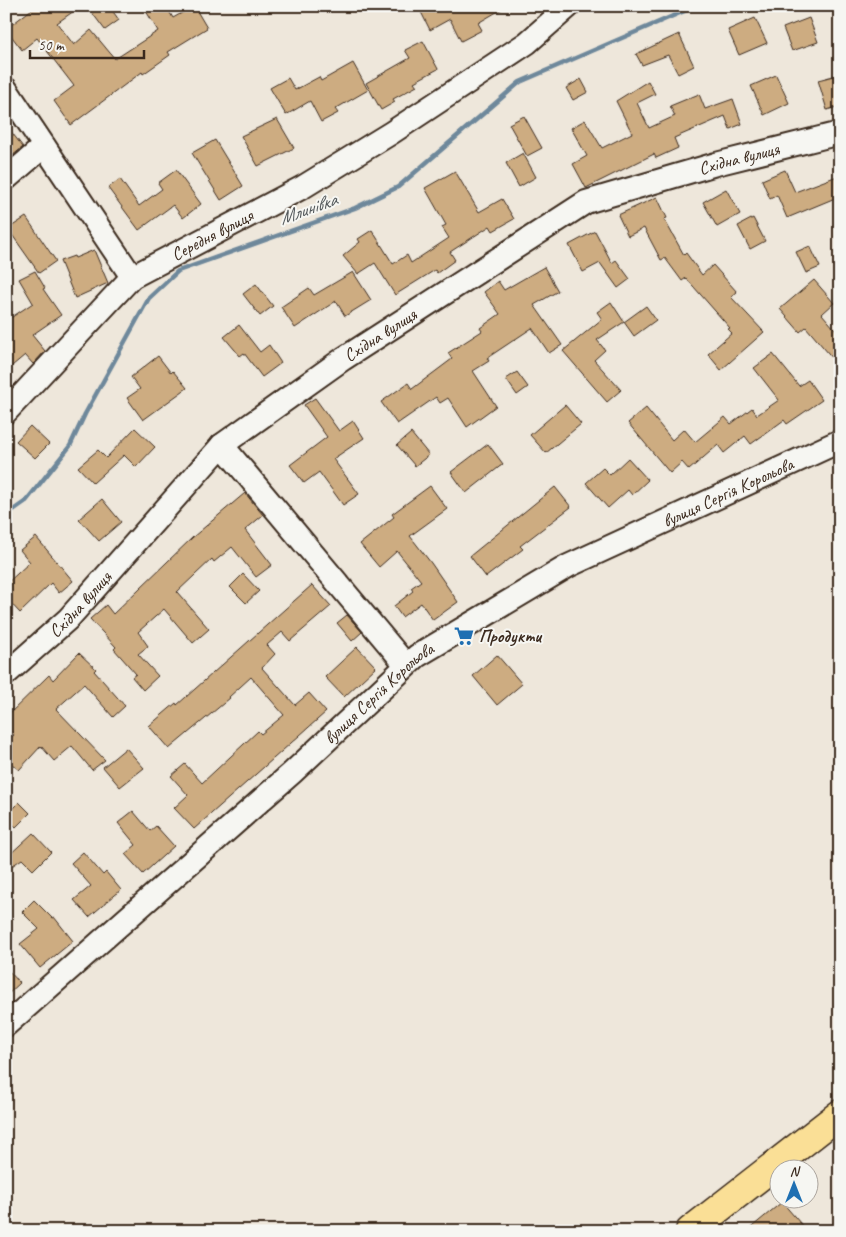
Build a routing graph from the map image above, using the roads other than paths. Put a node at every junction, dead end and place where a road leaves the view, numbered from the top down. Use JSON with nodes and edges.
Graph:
{"nodes":[{"id":1,"x":569,"y":6,"type":"edge"},
{"id":2,"x":6,"y":89,"type":"edge"},
{"id":3,"x":840,"y":133,"type":"edge"},
{"id":4,"x":44,"y":146,"type":"junction"},
{"id":5,"x":6,"y":179,"type":"edge"},
{"id":6,"x":132,"y":277,"type":"junction"},
{"id":7,"x":6,"y":412,"type":"edge"},
{"id":8,"x":840,"y":442,"type":"edge"},
{"id":9,"x":222,"y":445,"type":"junction"},
{"id":10,"x":406,"y":665,"type":"junction"},
{"id":11,"x":6,"y":674,"type":"edge"},
{"id":12,"x":6,"y":1025,"type":"edge"},
{"id":13,"x":840,"y":1114,"type":"edge"},
{"id":14,"x":690,"y":1231,"type":"edge"}],
"edges":[{"from":1,"to":6,"type":"street","name":"Середня вулиця"},
{"from":2,"to":4,"type":"street"},
{"from":3,"to":9,"type":"street","name":"Східна вулиця"},
{"from":4,"to":5,"type":"street"},
{"from":4,"to":6,"type":"street"},
{"from":6,"to":7,"type":"street","name":"Середня вулиця"},
{"from":8,"to":10,"type":"street","name":"вулиця Сергія Корольова"},
{"from":9,"to":10,"type":"street"},
{"from":9,"to":11,"type":"street","name":"Східна вулиця"},
{"from":10,"to":12,"type":"street","name":"вулиця Сергія Корольова"},
{"from":13,"to":14,"type":"main road"}]}
